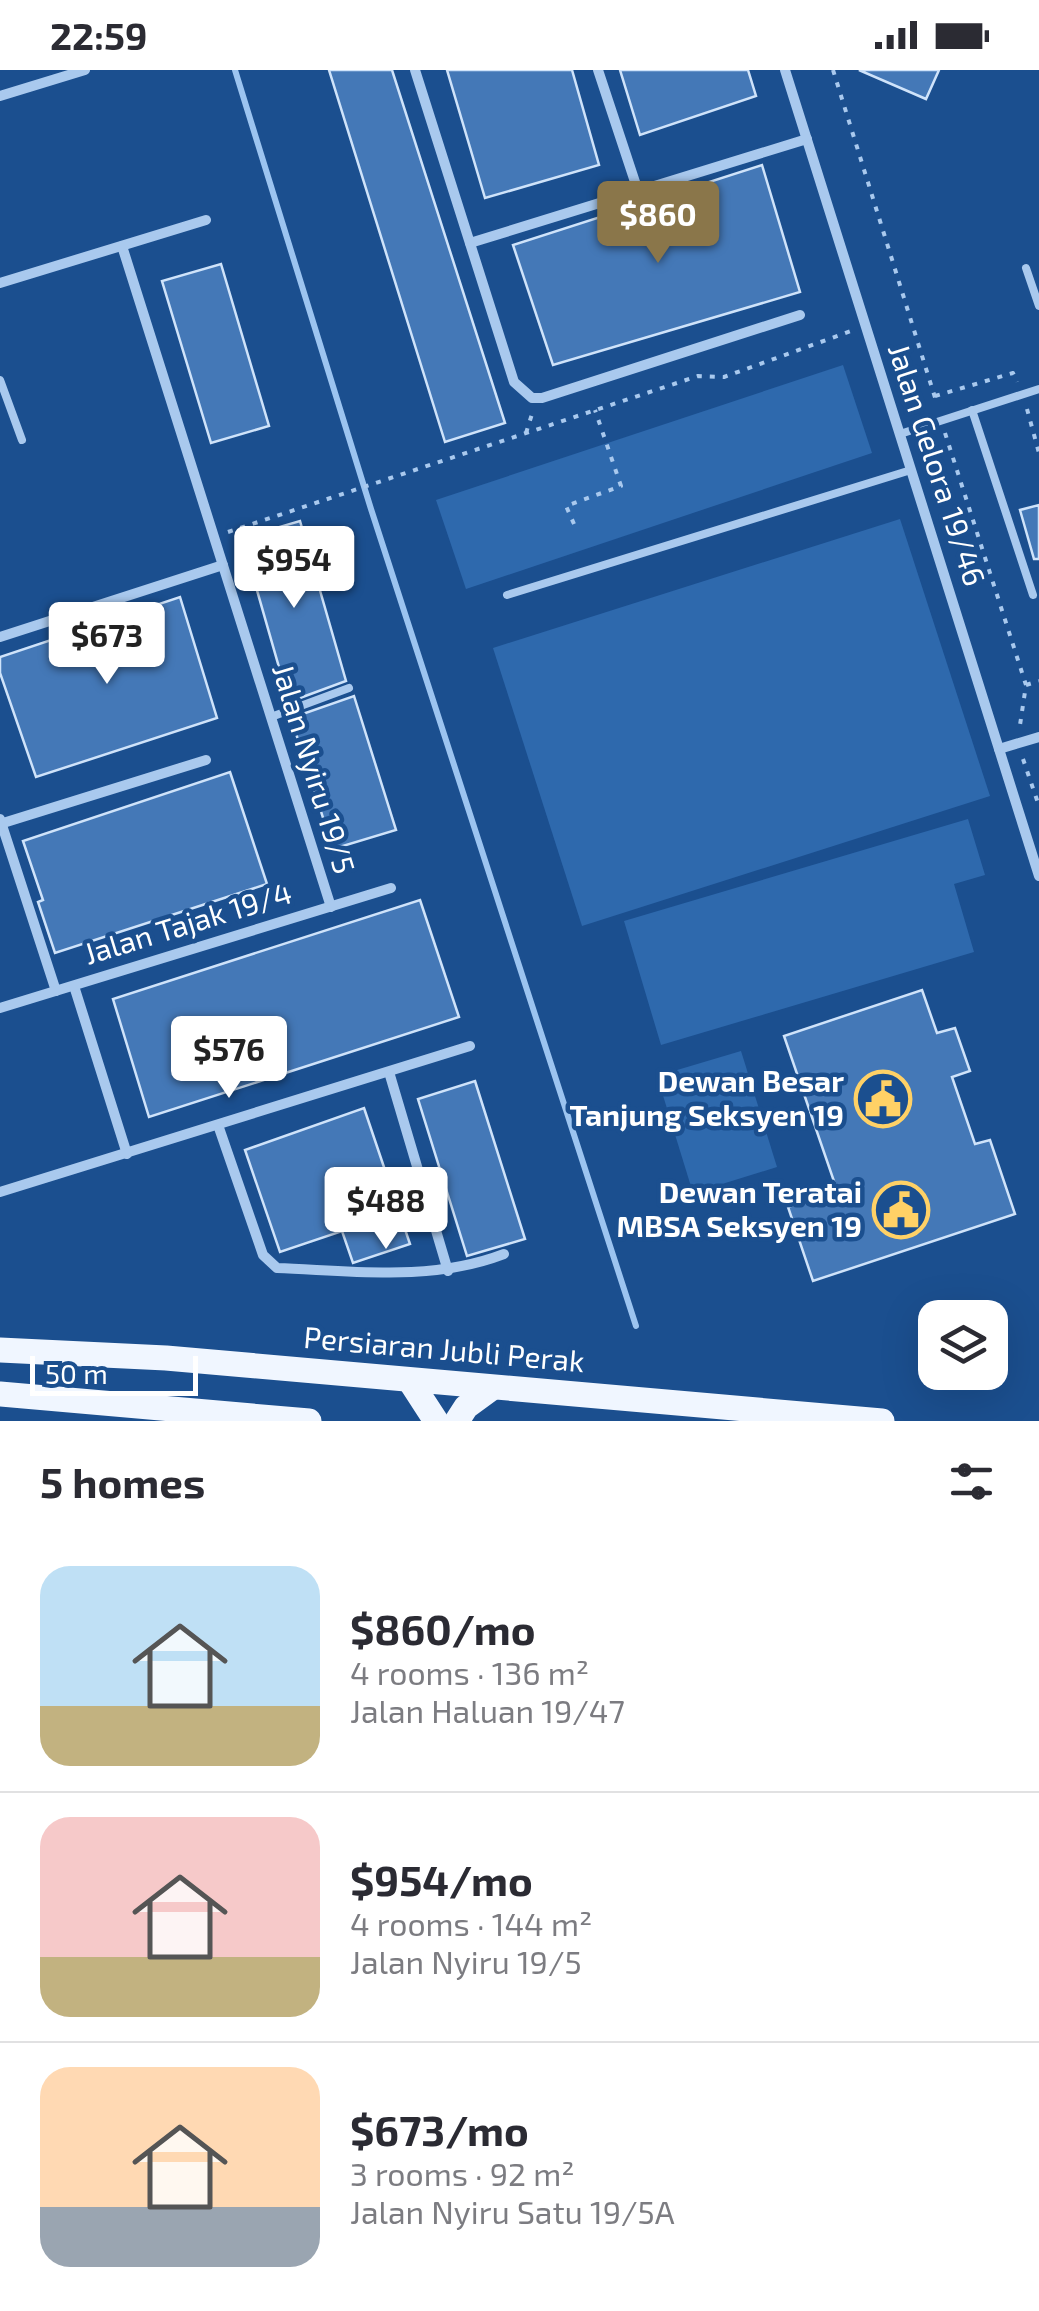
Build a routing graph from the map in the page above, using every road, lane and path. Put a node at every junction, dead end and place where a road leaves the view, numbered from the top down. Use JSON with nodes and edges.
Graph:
{"nodes":[{"id":1,"x":85,"y":70,"type":"edge"},
{"id":2,"x":415,"y":70,"type":"edge"},
{"id":3,"x":598,"y":70,"type":"edge"},
{"id":4,"x":785,"y":70,"type":"edge"},
{"id":5,"x":833,"y":70,"type":"edge"},
{"id":6,"x":0,"y":96,"type":"edge"},
{"id":7,"x":807,"y":140,"type":"junction"},
{"id":8,"x":638,"y":191,"type":"junction"},
{"id":9,"x":206,"y":220,"type":"dead end"},
{"id":10,"x":470,"y":242,"type":"junction"},
{"id":11,"x":122,"y":246,"type":"junction"},
{"id":12,"x":1026,"y":268,"type":"dead end"},
{"id":13,"x":0,"y":283,"type":"edge"},
{"id":14,"x":1039,"y":306,"type":"edge"},
{"id":15,"x":800,"y":314,"type":"dead end"},
{"id":16,"x":864,"y":327,"type":"junction"},
{"id":17,"x":0,"y":380,"type":"edge"},
{"id":18,"x":1039,"y":388,"type":"edge"},
{"id":19,"x":1022,"y":394,"type":"junction"},
{"id":20,"x":935,"y":396,"type":"junction"},
{"id":21,"x":595,"y":410,"type":"junction"},
{"id":22,"x":972,"y":410,"type":"junction"},
{"id":23,"x":942,"y":420,"type":"junction"},
{"id":24,"x":900,"y":434,"type":"junction"},
{"id":25,"x":22,"y":440,"type":"dead end"},
{"id":26,"x":1039,"y":453,"type":"edge"},
{"id":27,"x":911,"y":470,"type":"junction"},
{"id":28,"x":574,"y":524,"type":"dead end"},
{"id":29,"x":214,"y":536,"type":"junction"},
{"id":30,"x":223,"y":564,"type":"junction"},
{"id":31,"x":507,"y":595,"type":"dead end"},
{"id":32,"x":1033,"y":595,"type":"dead end"},
{"id":33,"x":0,"y":637,"type":"edge"},
{"id":34,"x":1039,"y":681,"type":"edge"},
{"id":35,"x":1026,"y":685,"type":"junction"},
{"id":36,"x":349,"y":688,"type":"dead end"},
{"id":37,"x":271,"y":717,"type":"junction"},
{"id":38,"x":1039,"y":737,"type":"edge"},
{"id":39,"x":1018,"y":743,"type":"junction"},
{"id":40,"x":999,"y":749,"type":"junction"},
{"id":41,"x":206,"y":760,"type":"dead end"},
{"id":42,"x":1039,"y":806,"type":"edge"},
{"id":43,"x":1,"y":822,"type":"edge"},
{"id":44,"x":1039,"y":876,"type":"edge"},
{"id":45,"x":391,"y":888,"type":"dead end"},
{"id":46,"x":330,"y":906,"type":"junction"},
{"id":47,"x":74,"y":986,"type":"junction"},
{"id":48,"x":56,"y":991,"type":"junction"},
{"id":49,"x":0,"y":1008,"type":"edge"},
{"id":50,"x":470,"y":1046,"type":"dead end"},
{"id":51,"x":390,"y":1072,"type":"junction"},
{"id":52,"x":218,"y":1125,"type":"junction"},
{"id":53,"x":127,"y":1154,"type":"junction"},
{"id":54,"x":0,"y":1192,"type":"edge"},
{"id":55,"x":504,"y":1254,"type":"dead end"},
{"id":56,"x":448,"y":1271,"type":"junction"},
{"id":57,"x":0,"y":1350,"type":"edge"},
{"id":58,"x":410,"y":1382,"type":"junction"},
{"id":59,"x":492,"y":1388,"type":"junction"},
{"id":60,"x":0,"y":1394,"type":"edge"},
{"id":61,"x":764,"y":1409,"type":"junction"},
{"id":62,"x":872,"y":1420,"type":"edge"},
{"id":63,"x":309,"y":1421,"type":"edge"},
{"id":64,"x":436,"y":1421,"type":"edge"},
{"id":65,"x":457,"y":1421,"type":"edge"},
{"id":66,"x":788,"y":1421,"type":"edge"},
{"id":67,"x":882,"y":1421,"type":"edge"}],
"edges":[{"from":1,"to":6,"type":"street"},
{"from":2,"to":10,"type":"street"},
{"from":3,"to":8,"type":"street"},
{"from":4,"to":7,"type":"street","name":"Jalan Gelora 19/46"},
{"from":5,"to":20,"type":"path"},
{"from":7,"to":8,"type":"street"},
{"from":7,"to":16,"type":"street","name":"Jalan Gelora 19/46"},
{"from":8,"to":10,"type":"street"},
{"from":9,"to":11,"type":"street"},
{"from":10,"to":15,"type":"street"},
{"from":11,"to":13,"type":"street"},
{"from":11,"to":29,"type":"street","name":"Jalan Nyiru 19/5"},
{"from":12,"to":14,"type":"lane"},
{"from":16,"to":21,"type":"path"},
{"from":16,"to":24,"type":"street","name":"Jalan Gelora 19/46"},
{"from":17,"to":25,"type":"lane"},
{"from":18,"to":19,"type":"lane"},
{"from":19,"to":20,"type":"path"},
{"from":19,"to":22,"type":"lane"},
{"from":19,"to":26,"type":"path"},
{"from":20,"to":23,"type":"path"},
{"from":21,"to":28,"type":"path"},
{"from":21,"to":29,"type":"path"},
{"from":22,"to":23,"type":"lane"},
{"from":22,"to":32,"type":"lane"},
{"from":23,"to":24,"type":"lane"},
{"from":23,"to":35,"type":"path"},
{"from":24,"to":27,"type":"street","name":"Jalan Gelora 19/46"},
{"from":27,"to":31,"type":"lane"},
{"from":27,"to":40,"type":"street","name":"Jalan Gelora 19/46"},
{"from":29,"to":30,"type":"street","name":"Jalan Nyiru 19/5"},
{"from":30,"to":33,"type":"street"},
{"from":30,"to":37,"type":"street","name":"Jalan Nyiru 19/5"},
{"from":34,"to":35,"type":"path"},
{"from":35,"to":39,"type":"path"},
{"from":36,"to":37,"type":"lane"},
{"from":37,"to":46,"type":"street","name":"Jalan Nyiru 19/5"},
{"from":38,"to":39,"type":"street"},
{"from":39,"to":40,"type":"street"},
{"from":39,"to":42,"type":"path"},
{"from":40,"to":44,"type":"street","name":"Jalan Gelora 19/46"},
{"from":41,"to":43,"type":"street"},
{"from":43,"to":48,"type":"street"},
{"from":45,"to":46,"type":"street","name":"Jalan Tajak 19/4"},
{"from":46,"to":47,"type":"street","name":"Jalan Tajak 19/4"},
{"from":47,"to":48,"type":"street","name":"Jalan Tajak 19/4"},
{"from":47,"to":53,"type":"street"},
{"from":48,"to":49,"type":"street","name":"Jalan Tajak 19/4"},
{"from":50,"to":51,"type":"street"},
{"from":51,"to":52,"type":"street"},
{"from":51,"to":56,"type":"street"},
{"from":52,"to":53,"type":"street"},
{"from":52,"to":56,"type":"street"},
{"from":53,"to":54,"type":"street"},
{"from":55,"to":56,"type":"street"},
{"from":57,"to":58,"type":"main road","name":"Persiaran Jubli Perak"},
{"from":58,"to":59,"type":"main road","name":"Persiaran Jubli Perak"},
{"from":58,"to":64,"type":"main road"},
{"from":59,"to":61,"type":"main road","name":"Persiaran Jubli Perak"},
{"from":59,"to":65,"type":"main road"},
{"from":60,"to":63,"type":"main road"},
{"from":61,"to":62,"type":"main road","name":"Persiaran Jubli Perak"},
{"from":61,"to":66,"type":"main road"},
{"from":62,"to":67,"type":"main road","name":"Persiaran Jubli Perak"}]}
